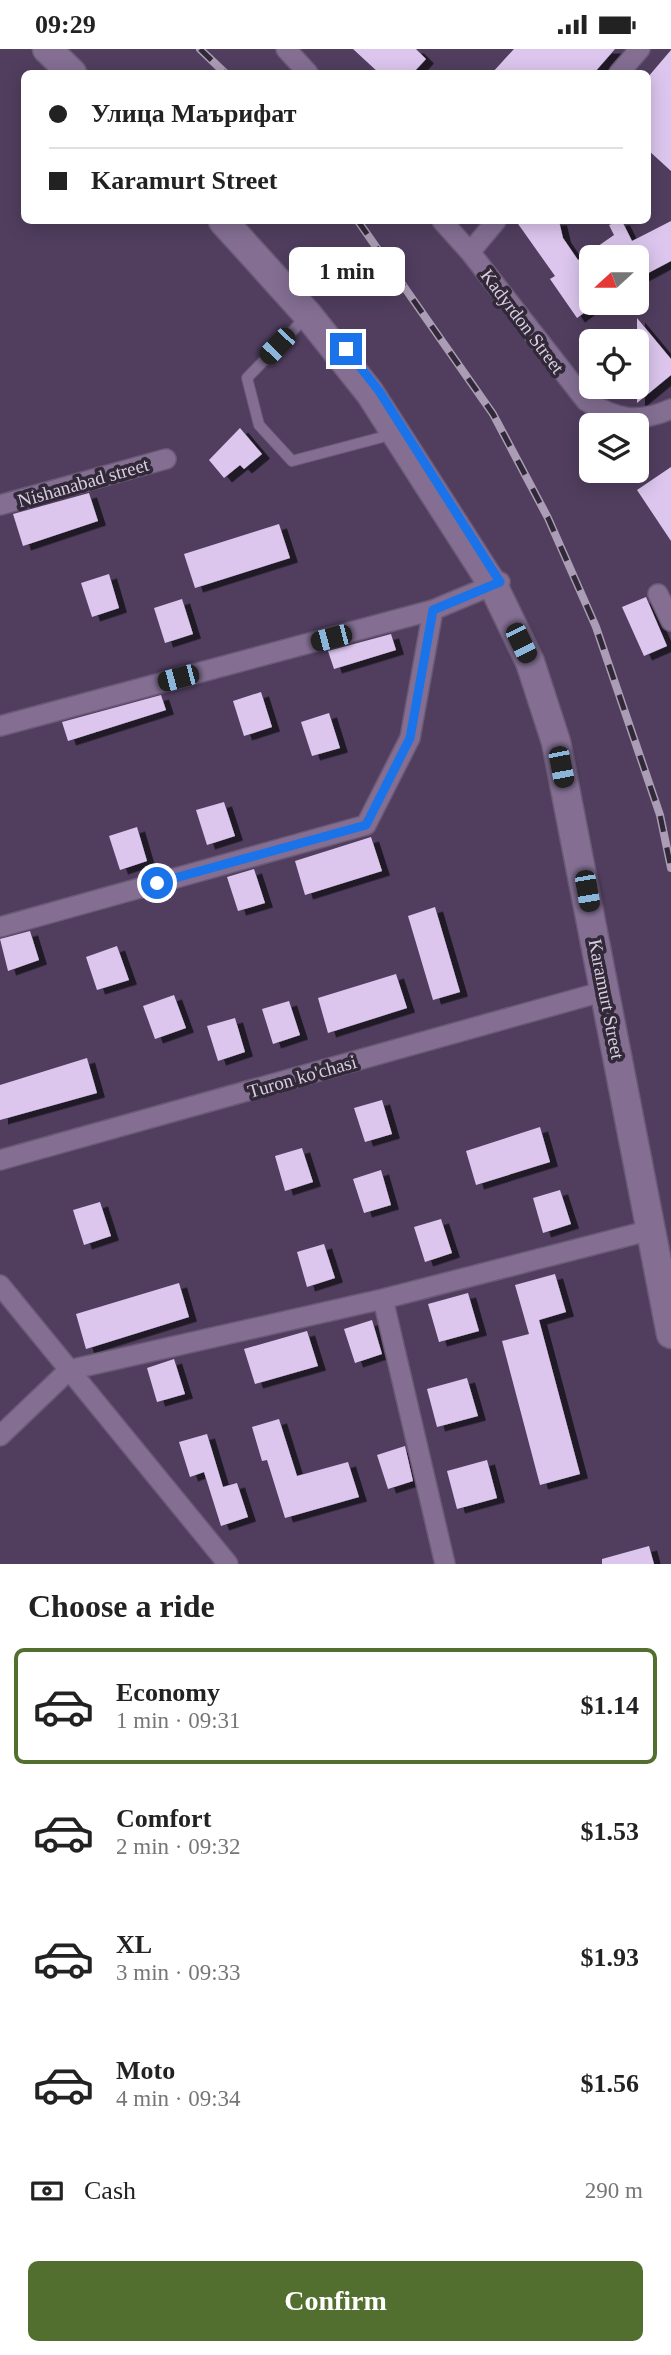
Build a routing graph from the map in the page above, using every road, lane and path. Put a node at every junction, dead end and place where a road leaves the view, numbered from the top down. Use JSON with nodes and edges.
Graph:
{"nodes":[{"id":1,"x":47,"y":49,"type":"edge"},
{"id":2,"x":64,"y":49,"type":"edge"},
{"id":3,"x":286,"y":49,"type":"edge"},
{"id":4,"x":640,"y":49,"type":"edge"},
{"id":5,"x":69,"y":70,"type":"edge"},
{"id":6,"x":85,"y":70,"type":"edge"},
{"id":7,"x":306,"y":70,"type":"edge"},
{"id":8,"x":622,"y":70,"type":"edge"},
{"id":9,"x":226,"y":224,"type":"edge"},
{"id":10,"x":238,"y":224,"type":"edge"},
{"id":11,"x":445,"y":224,"type":"edge"},
{"id":12,"x":493,"y":224,"type":"edge"},
{"id":13,"x":470,"y":252,"type":"junction"},
{"id":14,"x":308,"y":315,"type":"junction"},
{"id":15,"x":671,"y":409,"type":"edge"},
{"id":16,"x":396,"y":434,"type":"junction"},
{"id":17,"x":166,"y":459,"type":"dead end"},
{"id":18,"x":0,"y":505,"type":"edge"},
{"id":19,"x":497,"y":583,"type":"junction"},
{"id":20,"x":658,"y":594,"type":"dead end"},
{"id":21,"x":433,"y":610,"type":"junction"},
{"id":22,"x":671,"y":621,"type":"edge"},
{"id":23,"x":0,"y":726,"type":"edge"},
{"id":24,"x":0,"y":927,"type":"edge"},
{"id":25,"x":605,"y":991,"type":"junction"},
{"id":26,"x":0,"y":1160,"type":"edge"},
{"id":27,"x":651,"y":1230,"type":"junction"},
{"id":28,"x":671,"y":1284,"type":"edge"},
{"id":29,"x":0,"y":1285,"type":"edge"},
{"id":30,"x":383,"y":1299,"type":"junction"},
{"id":31,"x":671,"y":1334,"type":"edge"},
{"id":32,"x":69,"y":1370,"type":"junction"},
{"id":33,"x":0,"y":1436,"type":"edge"},
{"id":34,"x":222,"y":1562,"type":"edge"},
{"id":35,"x":444,"y":1564,"type":"edge"}],
"edges":[{"from":1,"to":5,"type":"main road"},
{"from":2,"to":6,"type":"main road"},
{"from":3,"to":7,"type":"street"},
{"from":4,"to":8,"type":"street"},
{"from":9,"to":14,"type":"main road","name":"Karamurt Street"},
{"from":10,"to":19,"type":"main road","name":"Karamurt Street"},
{"from":11,"to":13,"type":"street","name":"Kadyrdon Street"},
{"from":12,"to":13,"type":"street"},
{"from":13,"to":15,"type":"street","name":"Kadyrdon Street"},
{"from":14,"to":16,"type":"main road","name":"Karamurt Street"},
{"from":14,"to":16,"type":"lane"},
{"from":16,"to":19,"type":"main road","name":"Karamurt Street"},
{"from":17,"to":18,"type":"street","name":"Nishanabad street"},
{"from":19,"to":21,"type":"street"},
{"from":19,"to":25,"type":"main road","name":"Karamurt Street"},
{"from":19,"to":28,"type":"main road","name":"Karamurt Street"},
{"from":20,"to":22,"type":"street"},
{"from":21,"to":23,"type":"street"},
{"from":21,"to":24,"type":"street"},
{"from":25,"to":26,"type":"street","name":"Turon ko'chasi"},
{"from":25,"to":27,"type":"main road","name":"Karamurt Street"},
{"from":27,"to":30,"type":"street"},
{"from":27,"to":31,"type":"main road","name":"Karamurt Street"},
{"from":29,"to":32,"type":"street"},
{"from":30,"to":32,"type":"street"},
{"from":30,"to":35,"type":"street"},
{"from":32,"to":33,"type":"street"},
{"from":32,"to":34,"type":"street"}]}
